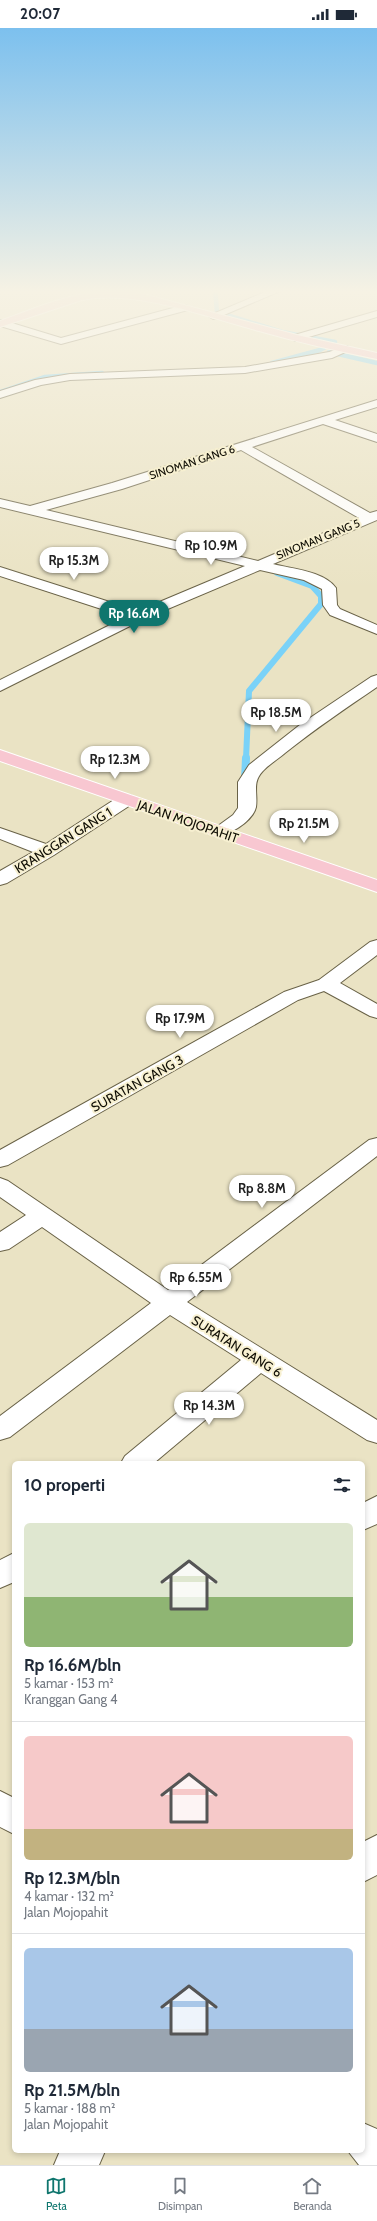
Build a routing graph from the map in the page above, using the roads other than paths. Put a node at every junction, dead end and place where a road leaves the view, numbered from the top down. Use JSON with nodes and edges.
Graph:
{"nodes":[{"id":1,"x":19,"y":389,"type":"edge"},
{"id":2,"x":0,"y":395,"type":"edge"},
{"id":3,"x":377,"y":403,"type":"edge"},
{"id":4,"x":325,"y":421,"type":"junction"},
{"id":5,"x":377,"y":438,"type":"edge"},
{"id":6,"x":242,"y":446,"type":"junction"},
{"id":7,"x":0,"y":503,"type":"edge"},
{"id":8,"x":21,"y":512,"type":"junction"},
{"id":9,"x":373,"y":517,"type":"edge"},
{"id":10,"x":0,"y":518,"type":"edge"},
{"id":11,"x":259,"y":564,"type":"junction"},
{"id":12,"x":0,"y":571,"type":"edge"},
{"id":13,"x":139,"y":616,"type":"junction"},
{"id":14,"x":377,"y":630,"type":"edge"},
{"id":15,"x":377,"y":680,"type":"edge"},
{"id":16,"x":0,"y":686,"type":"edge"},
{"id":17,"x":0,"y":755,"type":"edge"},
{"id":18,"x":126,"y":800,"type":"junction"},
{"id":19,"x":220,"y":831,"type":"junction"},
{"id":20,"x":0,"y":833,"type":"edge"},
{"id":21,"x":48,"y":851,"type":"junction"},
{"id":22,"x":0,"y":879,"type":"edge"},
{"id":23,"x":377,"y":886,"type":"edge"},
{"id":24,"x":377,"y":946,"type":"edge"},
{"id":25,"x":326,"y":984,"type":"junction"},
{"id":26,"x":377,"y":1012,"type":"edge"},
{"id":27,"x":377,"y":1145,"type":"edge"},
{"id":28,"x":0,"y":1160,"type":"edge"},
{"id":29,"x":0,"y":1186,"type":"edge"},
{"id":30,"x":42,"y":1216,"type":"junction"},
{"id":31,"x":0,"y":1242,"type":"edge"},
{"id":32,"x":168,"y":1302,"type":"junction"},
{"id":33,"x":258,"y":1360,"type":"junction"},
{"id":34,"x":0,"y":1430,"type":"edge"},
{"id":35,"x":377,"y":1433,"type":"edge"},
{"id":36,"x":138,"y":1461,"type":"edge"},
{"id":37,"x":377,"y":1506,"type":"edge"},
{"id":38,"x":365,"y":1517,"type":"edge"},
{"id":39,"x":12,"y":1567,"type":"edge"},
{"id":40,"x":0,"y":1576,"type":"edge"},
{"id":41,"x":377,"y":1851,"type":"edge"},
{"id":42,"x":365,"y":1864,"type":"edge"},
{"id":43,"x":365,"y":2144,"type":"edge"},
{"id":44,"x":84,"y":2153,"type":"edge"},
{"id":45,"x":377,"y":2156,"type":"edge"},
{"id":46,"x":73,"y":2165,"type":"edge"}],
"edges":[{"from":1,"to":2,"type":"street"},
{"from":3,"to":4,"type":"street","name":"SINOMAN GANG 6"},
{"from":4,"to":5,"type":"street"},
{"from":4,"to":6,"type":"street","name":"SINOMAN GANG 6"},
{"from":6,"to":8,"type":"street","name":"SINOMAN GANG 6"},
{"from":6,"to":9,"type":"street"},
{"from":7,"to":8,"type":"street"},
{"from":8,"to":10,"type":"street","name":"SINOMAN GANG 6"},
{"from":8,"to":11,"type":"street"},
{"from":9,"to":11,"type":"street","name":"SINOMAN GANG 5"},
{"from":11,"to":13,"type":"street","name":"SINOMAN GANG 5"},
{"from":11,"to":14,"type":"street"},
{"from":12,"to":13,"type":"street"},
{"from":13,"to":16,"type":"street","name":"SINOMAN GANG 5"},
{"from":15,"to":19,"type":"street"},
{"from":17,"to":18,"type":"main road","name":"JALAN MOJOPAHIT"},
{"from":18,"to":19,"type":"main road","name":"JALAN MOJOPAHIT"},
{"from":18,"to":21,"type":"street","name":"KRANGGAN GANG 1"},
{"from":19,"to":23,"type":"main road","name":"JALAN MOJOPAHIT"},
{"from":20,"to":21,"type":"street"},
{"from":21,"to":22,"type":"street","name":"KRANGGAN GANG 1"},
{"from":24,"to":25,"type":"street","name":"SURATAN GANG 3"},
{"from":25,"to":26,"type":"street"},
{"from":25,"to":28,"type":"street","name":"SURATAN GANG 3"},
{"from":27,"to":32,"type":"street"},
{"from":29,"to":30,"type":"street","name":"SURATAN GANG 6"},
{"from":30,"to":31,"type":"street"},
{"from":30,"to":32,"type":"street","name":"SURATAN GANG 6"},
{"from":32,"to":33,"type":"street","name":"SURATAN GANG 6"},
{"from":32,"to":34,"type":"street"},
{"from":33,"to":35,"type":"street","name":"SURATAN GANG 6"},
{"from":33,"to":36,"type":"street"},
{"from":37,"to":38,"type":"street"},
{"from":39,"to":40,"type":"street"},
{"from":41,"to":42,"type":"street"},
{"from":43,"to":45,"type":"street"},
{"from":44,"to":46,"type":"street"}]}
